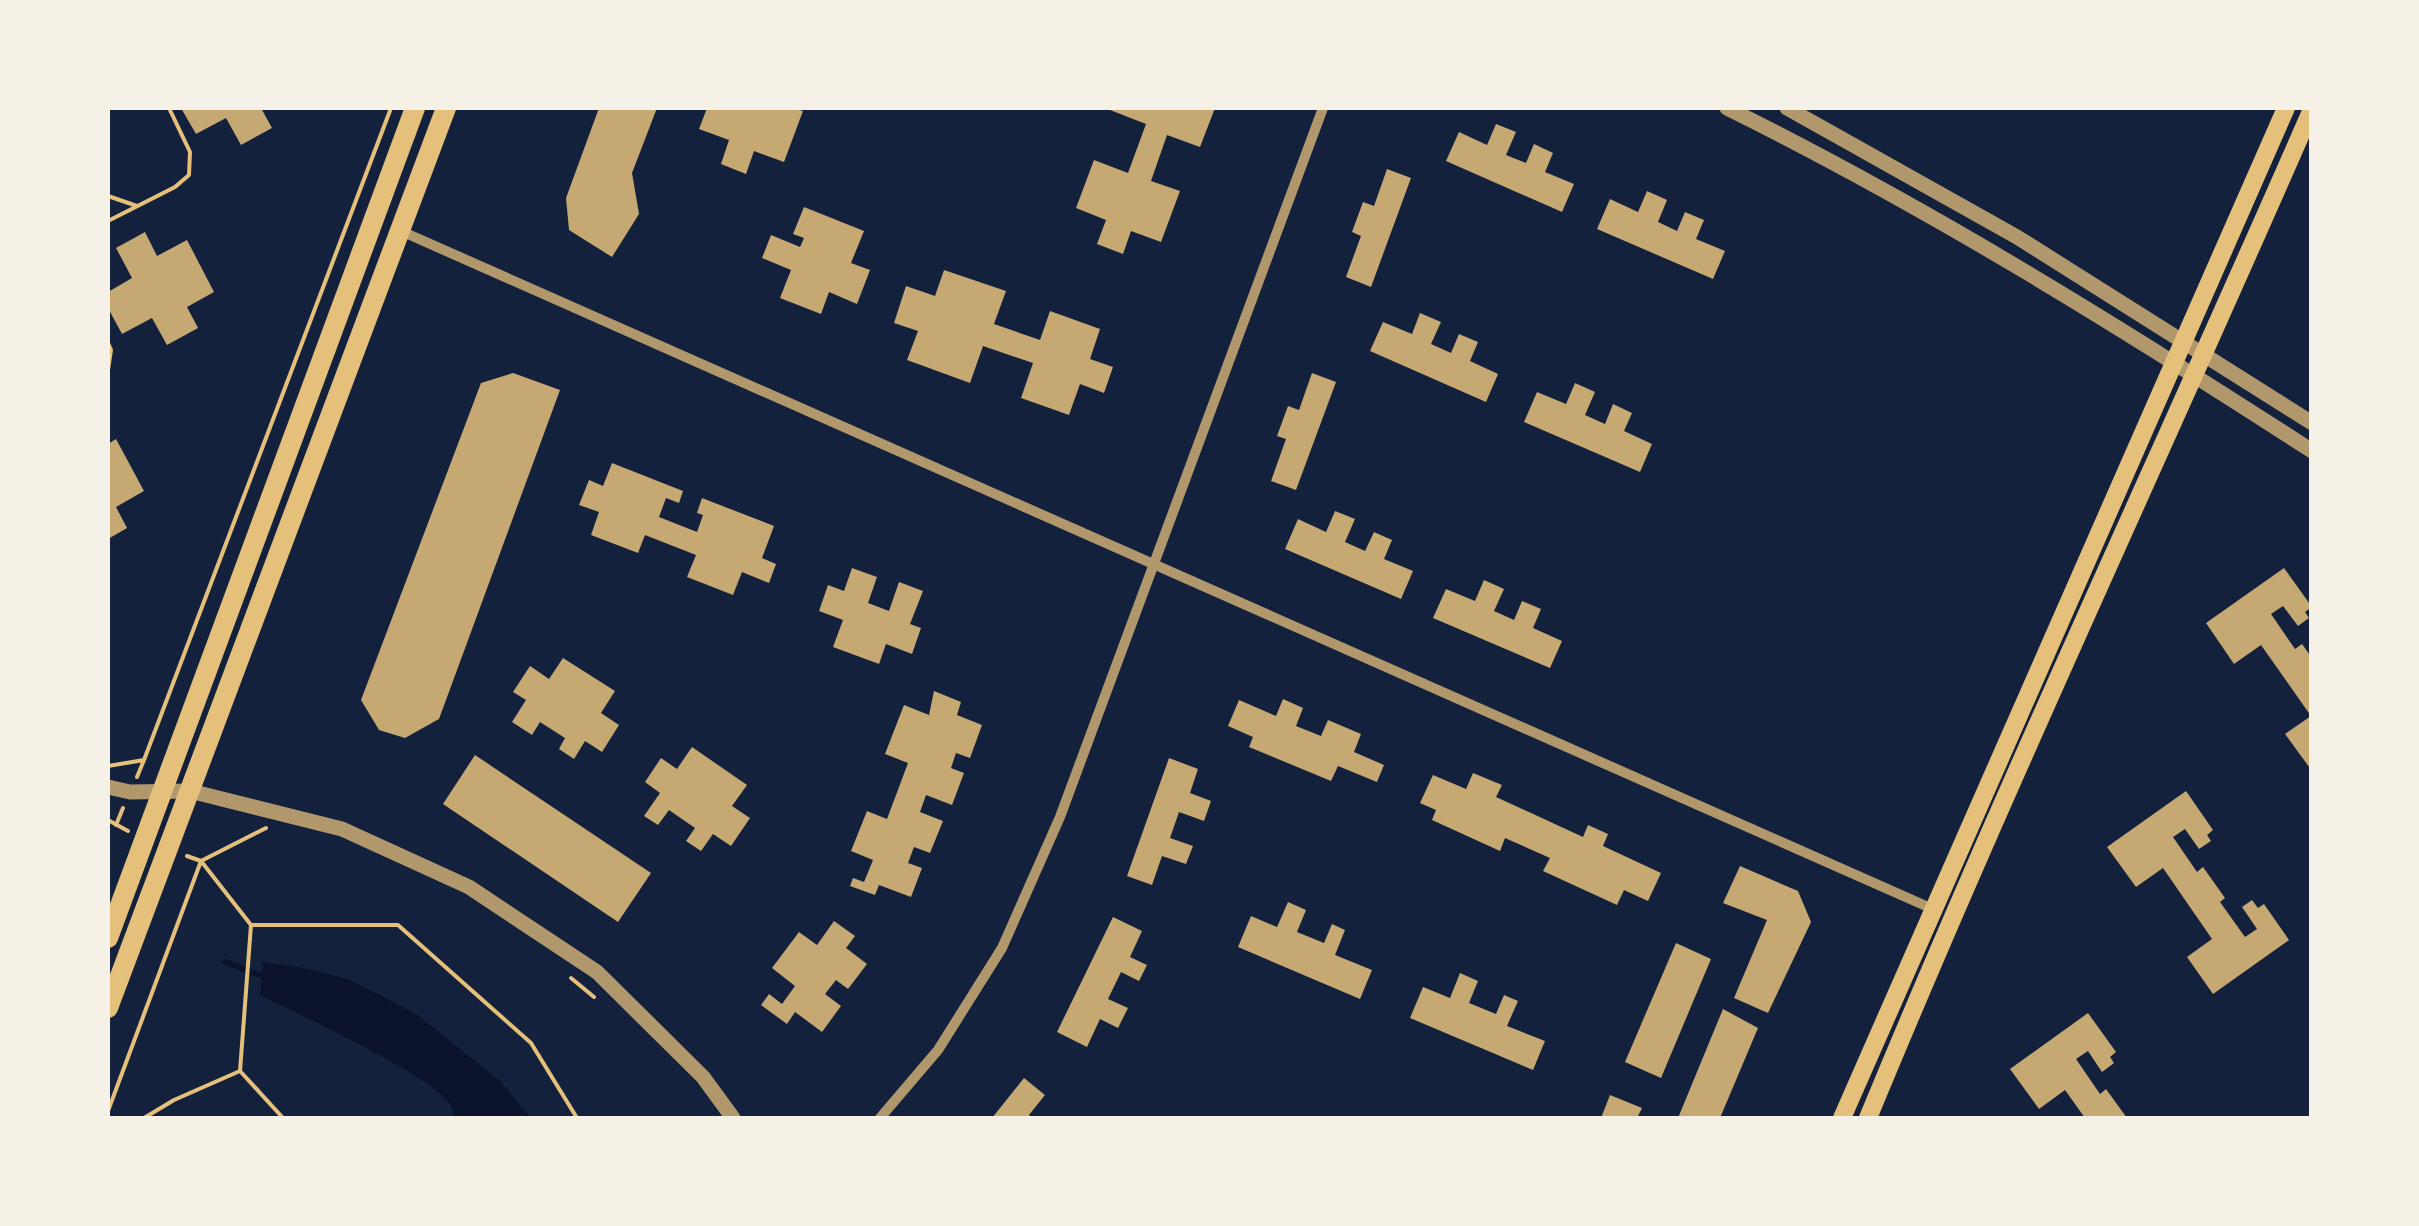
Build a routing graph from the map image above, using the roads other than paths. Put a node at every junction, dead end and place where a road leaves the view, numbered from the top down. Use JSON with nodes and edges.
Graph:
{"nodes":[{"id":1,"x":415,"y":108,"type":"edge"},
{"id":2,"x":446,"y":108,"type":"edge"},
{"id":3,"x":1323,"y":108,"type":"edge"},
{"id":4,"x":1727,"y":108,"type":"edge"},
{"id":5,"x":1787,"y":108,"type":"edge"},
{"id":6,"x":2286,"y":108,"type":"edge"},
{"id":7,"x":2312,"y":109,"type":"edge"},
{"id":8,"x":400,"y":231,"type":"junction"},
{"id":9,"x":2183,"y":340,"type":"junction"},
{"id":10,"x":2205,"y":354,"type":"junction"},
{"id":11,"x":2172,"y":362,"type":"junction"},
{"id":12,"x":2194,"y":375,"type":"junction"},
{"id":13,"x":2312,"y":423,"type":"edge"},
{"id":14,"x":2312,"y":451,"type":"edge"},
{"id":15,"x":1154,"y":567,"type":"junction"},
{"id":16,"x":108,"y":787,"type":"edge"},
{"id":17,"x":164,"y":792,"type":"junction"},
{"id":18,"x":190,"y":792,"type":"junction"},
{"id":19,"x":1932,"y":910,"type":"junction"},
{"id":20,"x":1951,"y":916,"type":"junction"},
{"id":21,"x":108,"y":938,"type":"edge"},
{"id":22,"x":108,"y":1008,"type":"edge"},
{"id":23,"x":733,"y":1118,"type":"edge"},
{"id":24,"x":880,"y":1118,"type":"edge"},
{"id":25,"x":1842,"y":1118,"type":"edge"},
{"id":26,"x":1868,"y":1118,"type":"edge"}],
"edges":[{"from":1,"to":17,"type":"main road"},
{"from":2,"to":8,"type":"main road"},
{"from":3,"to":15,"type":"street"},
{"from":4,"to":11,"type":"street"},
{"from":5,"to":9,"type":"street"},
{"from":6,"to":9,"type":"main road"},
{"from":7,"to":10,"type":"main road"},
{"from":8,"to":15,"type":"street"},
{"from":8,"to":18,"type":"main road"},
{"from":9,"to":10,"type":"street"},
{"from":9,"to":11,"type":"main road"},
{"from":10,"to":12,"type":"main road"},
{"from":10,"to":13,"type":"street"},
{"from":11,"to":12,"type":"street"},
{"from":11,"to":19,"type":"main road"},
{"from":12,"to":14,"type":"street"},
{"from":12,"to":20,"type":"main road"},
{"from":15,"to":19,"type":"street"},
{"from":15,"to":24,"type":"street"},
{"from":16,"to":17,"type":"street"},
{"from":17,"to":18,"type":"street"},
{"from":17,"to":21,"type":"main road"},
{"from":18,"to":22,"type":"main road"},
{"from":18,"to":23,"type":"street"},
{"from":19,"to":20,"type":"street"},
{"from":19,"to":25,"type":"main road"},
{"from":20,"to":26,"type":"main road"}]}
